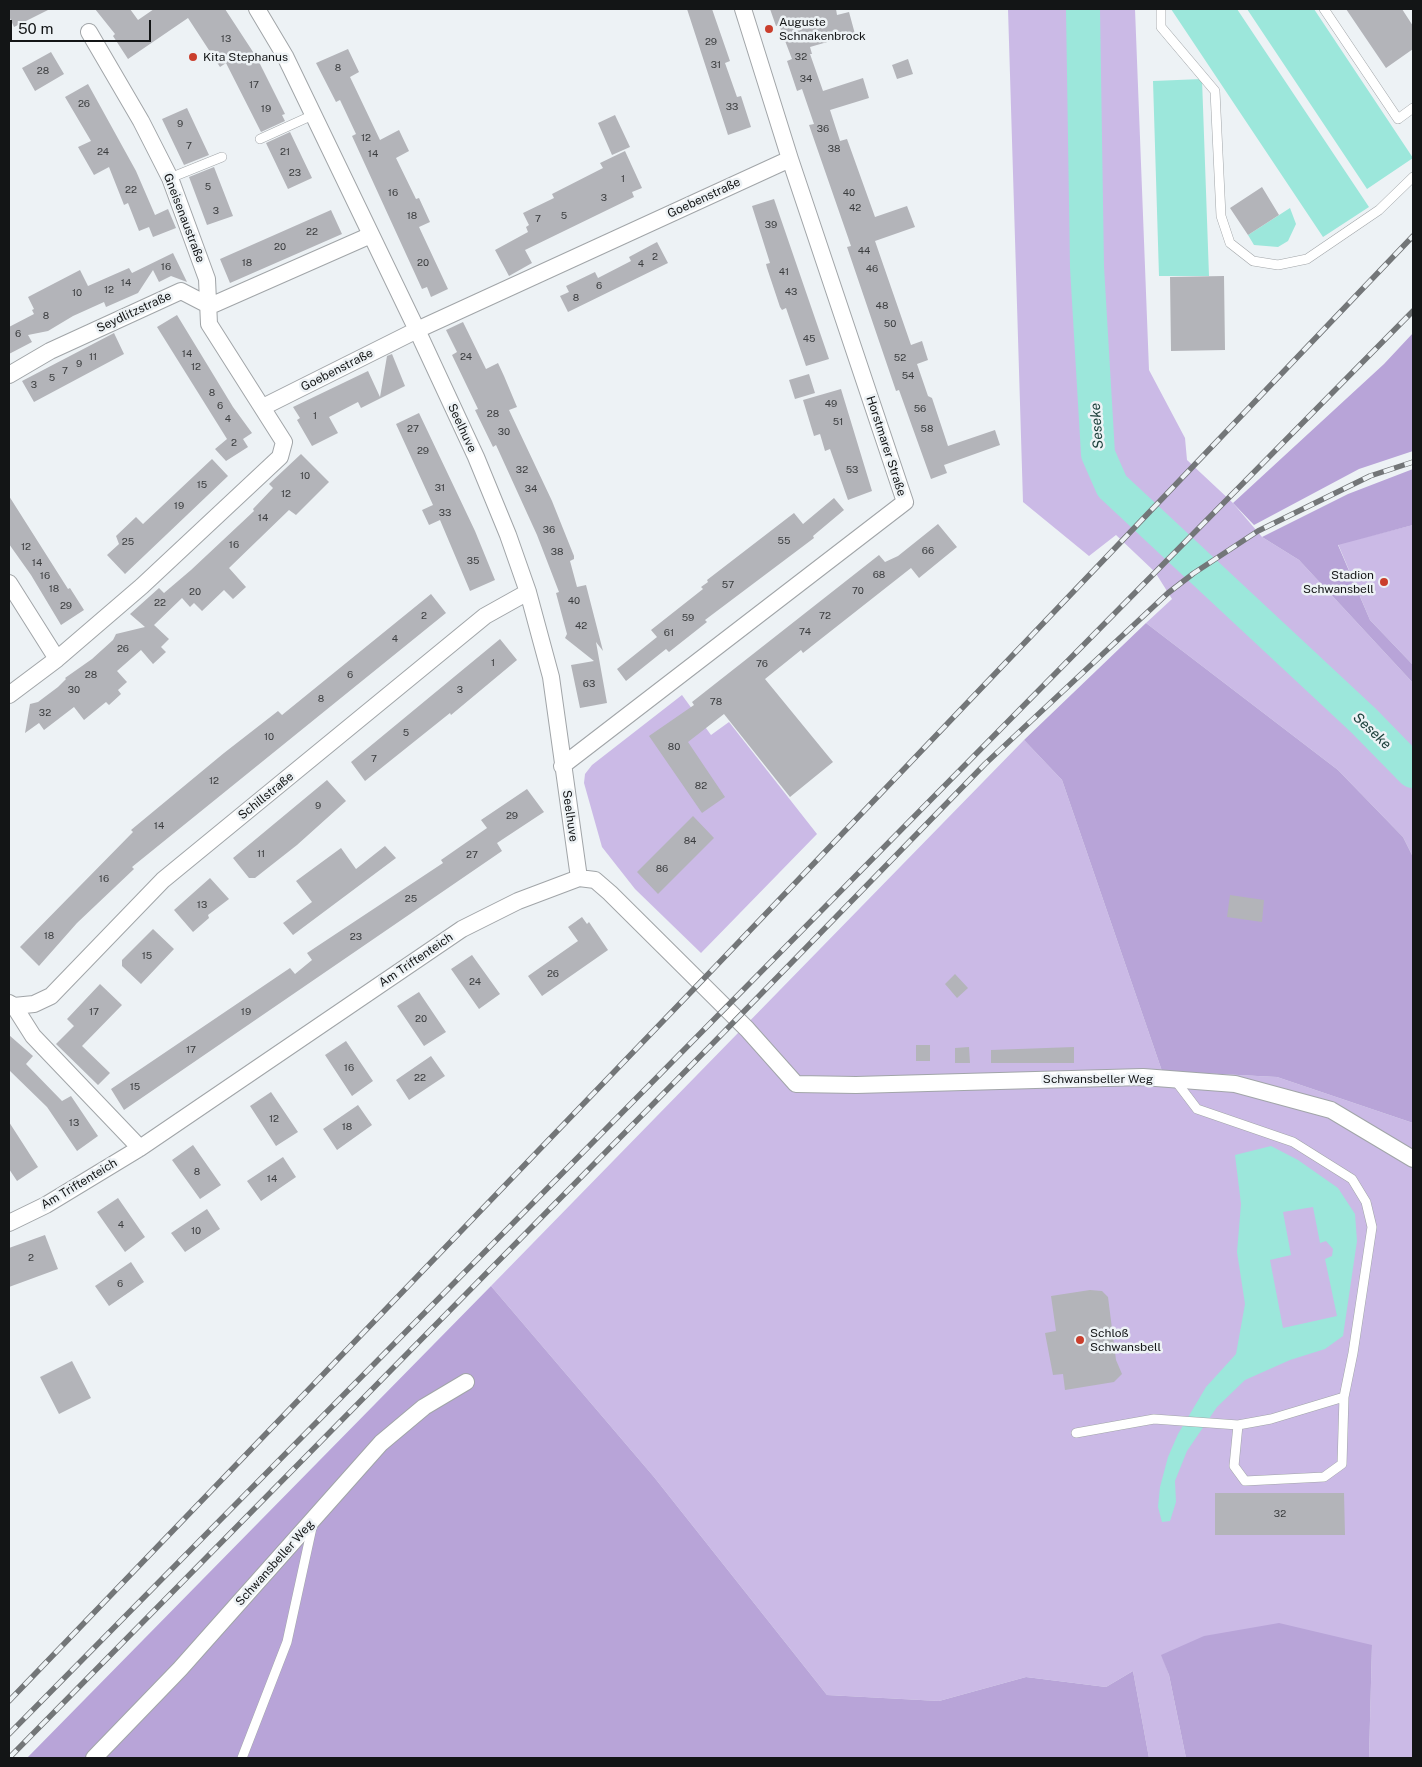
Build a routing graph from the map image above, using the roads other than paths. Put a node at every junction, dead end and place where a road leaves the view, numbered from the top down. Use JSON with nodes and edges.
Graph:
{"nodes":[{"id":1,"x":257,"y":9,"type":"edge"},
{"id":2,"x":743,"y":9,"type":"edge"},
{"id":3,"x":1161,"y":9,"type":"edge"},
{"id":4,"x":1324,"y":9,"type":"edge"},
{"id":5,"x":89,"y":32,"type":"dead end"},
{"id":6,"x":1413,"y":108,"type":"edge"},
{"id":7,"x":313,"y":115,"type":"junction"},
{"id":8,"x":260,"y":139,"type":"dead end"},
{"id":9,"x":222,"y":157,"type":"dead end"},
{"id":10,"x":790,"y":159,"type":"junction"},
{"id":11,"x":170,"y":178,"type":"junction"},
{"id":12,"x":1413,"y":178,"type":"edge"},
{"id":13,"x":371,"y":235,"type":"junction"},
{"id":14,"x":210,"y":306,"type":"junction"},
{"id":15,"x":417,"y":330,"type":"junction"},
{"id":16,"x":9,"y":375,"type":"edge"},
{"id":17,"x":263,"y":407,"type":"junction"},
{"id":18,"x":9,"y":583,"type":"edge"},
{"id":19,"x":528,"y":592,"type":"junction"},
{"id":20,"x":57,"y":659,"type":"junction"},
{"id":21,"x":9,"y":695,"type":"edge"},
{"id":22,"x":562,"y":766,"type":"junction"},
{"id":23,"x":579,"y":878,"type":"junction"},
{"id":24,"x":11,"y":1005,"type":"edge"},
{"id":25,"x":1175,"y":1080,"type":"junction"},
{"id":26,"x":140,"y":1148,"type":"junction"},
{"id":27,"x":1413,"y":1159,"type":"edge"},
{"id":28,"x":9,"y":1223,"type":"edge"},
{"id":29,"x":466,"y":1382,"type":"dead end"},
{"id":30,"x":1344,"y":1397,"type":"junction"},
{"id":31,"x":1238,"y":1426,"type":"junction"},
{"id":32,"x":1076,"y":1433,"type":"dead end"},
{"id":33,"x":313,"y":1521,"type":"junction"},
{"id":34,"x":94,"y":1758,"type":"edge"},
{"id":35,"x":242,"y":1758,"type":"edge"}],
"edges":[{"from":1,"to":7,"type":"street","name":"Seelhuve"},
{"from":2,"to":10,"type":"street","name":"Horstmarer Straße"},
{"from":3,"to":12,"type":"lane"},
{"from":4,"to":6,"type":"lane"},
{"from":5,"to":11,"type":"street","name":"Gneisenaustraße"},
{"from":7,"to":8,"type":"lane"},
{"from":7,"to":13,"type":"street","name":"Seelhuve"},
{"from":9,"to":11,"type":"lane"},
{"from":10,"to":15,"type":"street","name":"Goebenstraße"},
{"from":10,"to":22,"type":"street","name":"Horstmarer Straße"},
{"from":11,"to":14,"type":"street","name":"Gneisenaustraße"},
{"from":13,"to":14,"type":"street"},
{"from":13,"to":15,"type":"street","name":"Seelhuve"},
{"from":14,"to":16,"type":"street","name":"Seydlitzstraße"},
{"from":14,"to":17,"type":"street","name":"Gneisenaustraße"},
{"from":15,"to":17,"type":"street","name":"Goebenstraße"},
{"from":15,"to":19,"type":"street","name":"Seelhuve"},
{"from":17,"to":20,"type":"street"},
{"from":18,"to":20,"type":"street"},
{"from":19,"to":22,"type":"street","name":"Seelhuve"},
{"from":19,"to":24,"type":"street","name":"Schillstraße"},
{"from":20,"to":21,"type":"street"},
{"from":22,"to":23,"type":"street","name":"Seelhuve"},
{"from":23,"to":25,"type":"street","name":"Schwansbeller Weg"},
{"from":23,"to":26,"type":"street","name":"Am Triftenteich"},
{"from":24,"to":26,"type":"street","name":"Schillstraße"},
{"from":25,"to":27,"type":"street","name":"Schwansbeller Weg"},
{"from":25,"to":30,"type":"lane"},
{"from":26,"to":28,"type":"street","name":"Am Triftenteich"},
{"from":29,"to":33,"type":"street","name":"Schwansbeller Weg"},
{"from":30,"to":31,"type":"lane"},
{"from":30,"to":31,"type":"lane"},
{"from":31,"to":32,"type":"lane"},
{"from":33,"to":34,"type":"street","name":"Schwansbeller Weg"},
{"from":33,"to":35,"type":"lane"}]}
